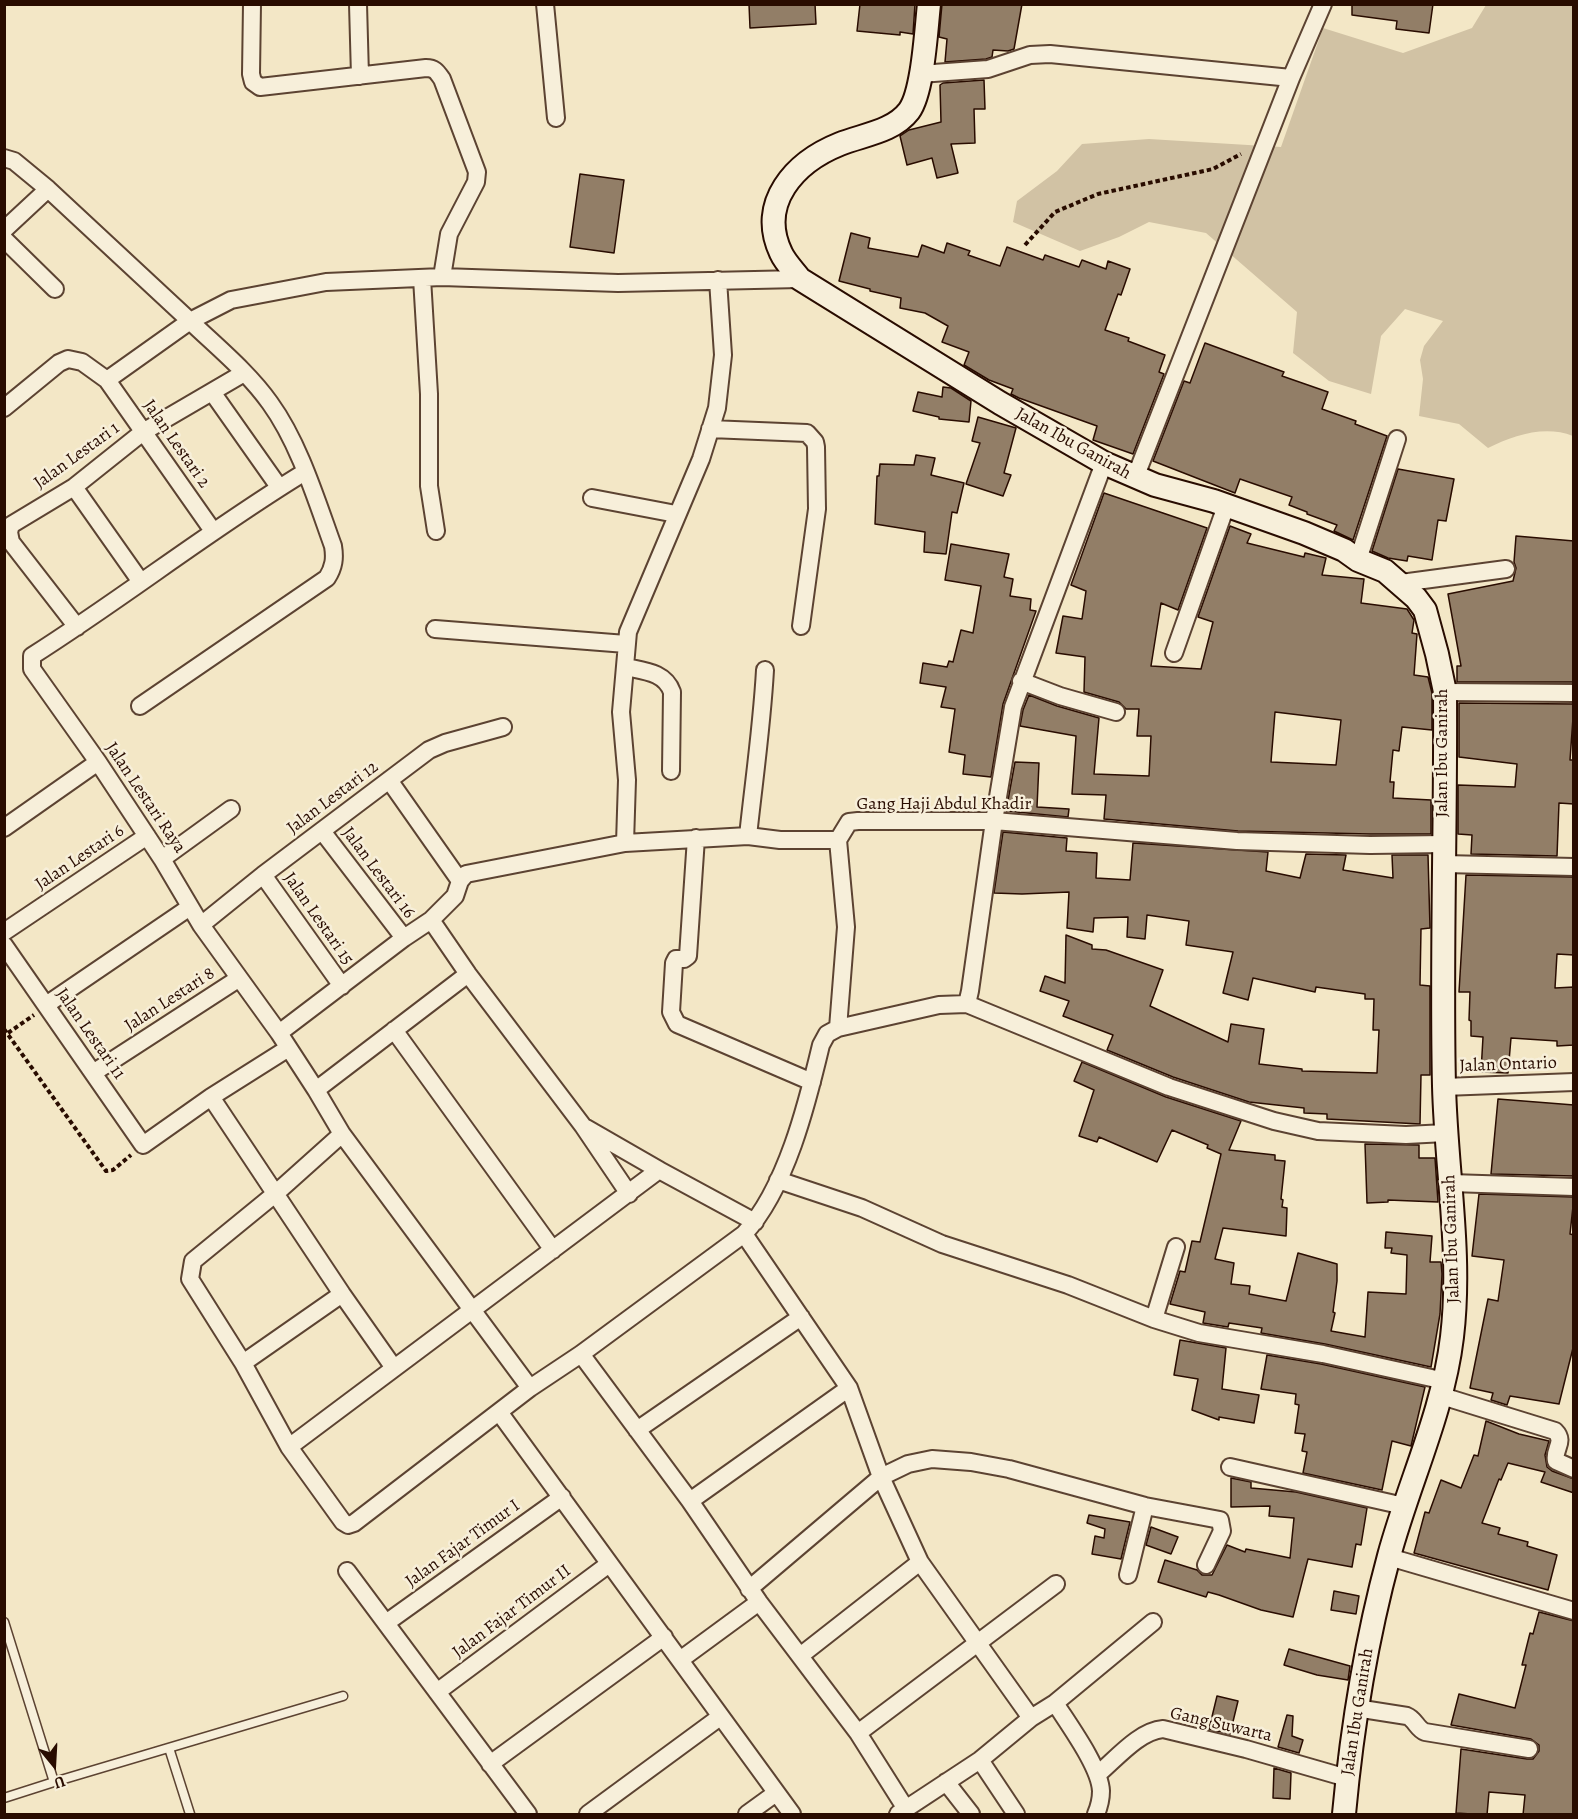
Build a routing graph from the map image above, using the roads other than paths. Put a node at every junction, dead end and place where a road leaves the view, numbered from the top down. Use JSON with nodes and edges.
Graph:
{"nodes":[{"id":1,"x":252,"y":4,"type":"edge"},
{"id":2,"x":358,"y":4,"type":"edge"},
{"id":3,"x":545,"y":4,"type":"edge"},
{"id":4,"x":929,"y":4,"type":"edge"},
{"id":5,"x":1323,"y":4,"type":"edge"},
{"id":6,"x":920,"y":74,"type":"junction"},
{"id":7,"x":360,"y":76,"type":"junction"},
{"id":8,"x":1291,"y":78,"type":"junction"},
{"id":9,"x":556,"y":118,"type":"dead end"},
{"id":10,"x":4,"y":158,"type":"edge"},
{"id":11,"x":48,"y":189,"type":"junction"},
{"id":12,"x":4,"y":230,"type":"edge"},
{"id":13,"x":4,"y":239,"type":"edge"},
{"id":14,"x":442,"y":277,"type":"junction"},
{"id":15,"x":422,"y":278,"type":"junction"},
{"id":16,"x":800,"y":279,"type":"junction"},
{"id":17,"x":718,"y":280,"type":"junction"},
{"id":18,"x":56,"y":289,"type":"dead end"},
{"id":19,"x":190,"y":321,"type":"junction"},
{"id":20,"x":244,"y":373,"type":"junction"},
{"id":21,"x":107,"y":380,"type":"junction"},
{"id":22,"x":212,"y":392,"type":"junction"},
{"id":23,"x":4,"y":408,"type":"edge"},
{"id":24,"x":710,"y":429,"type":"junction"},
{"id":25,"x":143,"y":432,"type":"junction"},
{"id":26,"x":1397,"y":439,"type":"dead end"},
{"id":27,"x":1104,"y":463,"type":"junction"},
{"id":28,"x":304,"y":473,"type":"junction"},
{"id":29,"x":1135,"y":478,"type":"junction"},
{"id":30,"x":74,"y":487,"type":"junction"},
{"id":31,"x":279,"y":487,"type":"junction"},
{"id":32,"x":592,"y":498,"type":"dead end"},
{"id":33,"x":1226,"y":506,"type":"junction"},
{"id":34,"x":676,"y":514,"type":"junction"},
{"id":35,"x":213,"y":531,"type":"junction"},
{"id":36,"x":436,"y":531,"type":"dead end"},
{"id":37,"x":1358,"y":560,"type":"junction"},
{"id":38,"x":1506,"y":569,"type":"dead end"},
{"id":39,"x":141,"y":582,"type":"junction"},
{"id":40,"x":1401,"y":583,"type":"junction"},
{"id":41,"x":801,"y":626,"type":"dead end"},
{"id":42,"x":78,"y":627,"type":"junction"},
{"id":43,"x":435,"y":629,"type":"dead end"},
{"id":44,"x":626,"y":644,"type":"junction"},
{"id":45,"x":1174,"y":653,"type":"dead end"},
{"id":46,"x":626,"y":667,"type":"junction"},
{"id":47,"x":765,"y":670,"type":"dead end"},
{"id":48,"x":1021,"y":681,"type":"junction"},
{"id":49,"x":1445,"y":692,"type":"junction"},
{"id":50,"x":1574,"y":693,"type":"edge"},
{"id":51,"x":140,"y":706,"type":"dead end"},
{"id":52,"x":1116,"y":712,"type":"dead end"},
{"id":53,"x":502,"y":727,"type":"dead end"},
{"id":54,"x":98,"y":762,"type":"junction"},
{"id":55,"x":671,"y":771,"type":"dead end"},
{"id":56,"x":389,"y":780,"type":"junction"},
{"id":57,"x":231,"y":809,"type":"dead end"},
{"id":58,"x":994,"y":821,"type":"junction"},
{"id":59,"x":4,"y":828,"type":"edge"},
{"id":60,"x":322,"y":831,"type":"junction"},
{"id":61,"x":147,"y":836,"type":"junction"},
{"id":62,"x":748,"y":836,"type":"junction"},
{"id":63,"x":696,"y":838,"type":"junction"},
{"id":64,"x":838,"y":840,"type":"junction"},
{"id":65,"x":625,"y":843,"type":"junction"},
{"id":66,"x":1444,"y":854,"type":"junction"},
{"id":67,"x":162,"y":859,"type":"junction"},
{"id":68,"x":1574,"y":867,"type":"edge"},
{"id":69,"x":263,"y":875,"type":"junction"},
{"id":70,"x":460,"y":881,"type":"junction"},
{"id":71,"x":190,"y":907,"type":"junction"},
{"id":72,"x":431,"y":920,"type":"junction"},
{"id":73,"x":201,"y":925,"type":"junction"},
{"id":74,"x":4,"y":932,"type":"edge"},
{"id":75,"x":404,"y":938,"type":"junction"},
{"id":76,"x":4,"y":945,"type":"edge"},
{"id":77,"x":468,"y":974,"type":"junction"},
{"id":78,"x":238,"y":980,"type":"junction"},
{"id":79,"x":342,"y":986,"type":"junction"},
{"id":80,"x":967,"y":1004,"type":"junction"},
{"id":81,"x":46,"y":1005,"type":"junction"},
{"id":82,"x":838,"y":1028,"type":"junction"},
{"id":83,"x":394,"y":1030,"type":"junction"},
{"id":84,"x":279,"y":1033,"type":"junction"},
{"id":85,"x":287,"y":1049,"type":"junction"},
{"id":86,"x":93,"y":1073,"type":"junction"},
{"id":87,"x":812,"y":1082,"type":"junction"},
{"id":88,"x":1574,"y":1083,"type":"edge"},
{"id":89,"x":1444,"y":1087,"type":"junction"},
{"id":90,"x":316,"y":1090,"type":"junction"},
{"id":91,"x":211,"y":1097,"type":"junction"},
{"id":92,"x":583,"y":1126,"type":"junction"},
{"id":93,"x":1446,"y":1133,"type":"junction"},
{"id":94,"x":342,"y":1134,"type":"junction"},
{"id":95,"x":659,"y":1170,"type":"junction"},
{"id":96,"x":778,"y":1180,"type":"junction"},
{"id":97,"x":1451,"y":1183,"type":"junction"},
{"id":98,"x":1574,"y":1187,"type":"edge"},
{"id":99,"x":275,"y":1194,"type":"junction"},
{"id":100,"x":629,"y":1194,"type":"junction"},
{"id":101,"x":750,"y":1228,"type":"junction"},
{"id":102,"x":1176,"y":1247,"type":"dead end"},
{"id":103,"x":553,"y":1250,"type":"junction"},
{"id":104,"x":342,"y":1294,"type":"junction"},
{"id":105,"x":473,"y":1310,"type":"junction"},
{"id":106,"x":801,"y":1317,"type":"junction"},
{"id":107,"x":1154,"y":1320,"type":"junction"},
{"id":108,"x":581,"y":1354,"type":"junction"},
{"id":109,"x":243,"y":1363,"type":"junction"},
{"id":110,"x":394,"y":1368,"type":"junction"},
{"id":111,"x":530,"y":1388,"type":"junction"},
{"id":112,"x":849,"y":1388,"type":"junction"},
{"id":113,"x":1444,"y":1388,"type":"junction"},
{"id":114,"x":500,"y":1412,"type":"junction"},
{"id":115,"x":637,"y":1430,"type":"junction"},
{"id":116,"x":289,"y":1447,"type":"junction"},
{"id":117,"x":1230,"y":1467,"type":"dead end"},
{"id":118,"x":1574,"y":1469,"type":"edge"},
{"id":119,"x":881,"y":1478,"type":"junction"},
{"id":120,"x":562,"y":1497,"type":"junction"},
{"id":121,"x":690,"y":1501,"type":"junction"},
{"id":122,"x":1145,"y":1506,"type":"junction"},
{"id":123,"x":1404,"y":1506,"type":"junction"},
{"id":124,"x":1389,"y":1557,"type":"junction"},
{"id":125,"x":920,"y":1562,"type":"junction"},
{"id":126,"x":609,"y":1564,"type":"junction"},
{"id":127,"x":1206,"y":1565,"type":"dead end"},
{"id":128,"x":347,"y":1571,"type":"dead end"},
{"id":129,"x":1128,"y":1575,"type":"dead end"},
{"id":130,"x":1056,"y":1584,"type":"dead end"},
{"id":131,"x":754,"y":1596,"type":"junction"},
{"id":132,"x":1574,"y":1611,"type":"edge"},
{"id":133,"x":4,"y":1622,"type":"edge"},
{"id":134,"x":1154,"y":1622,"type":"dead end"},
{"id":135,"x":386,"y":1623,"type":"junction"},
{"id":136,"x":664,"y":1637,"type":"junction"},
{"id":137,"x":979,"y":1643,"type":"junction"},
{"id":138,"x":800,"y":1656,"type":"junction"},
{"id":139,"x":680,"y":1660,"type":"junction"},
{"id":140,"x":437,"y":1692,"type":"junction"},
{"id":141,"x":343,"y":1696,"type":"dead end"},
{"id":142,"x":1055,"y":1703,"type":"junction"},
{"id":143,"x":1356,"y":1708,"type":"junction"},
{"id":144,"x":720,"y":1717,"type":"junction"},
{"id":145,"x":1031,"y":1718,"type":"junction"},
{"id":146,"x":858,"y":1733,"type":"junction"},
{"id":147,"x":169,"y":1748,"type":"junction"},
{"id":148,"x":1529,"y":1749,"type":"dead end"},
{"id":149,"x":980,"y":1760,"type":"junction"},
{"id":150,"x":490,"y":1764,"type":"junction"},
{"id":151,"x":1098,"y":1774,"type":"junction"},
{"id":152,"x":1347,"y":1778,"type":"junction"},
{"id":153,"x":54,"y":1782,"type":"junction"},
{"id":154,"x":946,"y":1782,"type":"junction"},
{"id":155,"x":776,"y":1793,"type":"junction"},
{"id":156,"x":4,"y":1798,"type":"edge"},
{"id":157,"x":902,"y":1812,"type":"edge"},
{"id":158,"x":190,"y":1815,"type":"edge"},
{"id":159,"x":528,"y":1815,"type":"edge"},
{"id":160,"x":588,"y":1815,"type":"edge"},
{"id":161,"x":747,"y":1815,"type":"edge"},
{"id":162,"x":792,"y":1815,"type":"edge"},
{"id":163,"x":971,"y":1815,"type":"edge"},
{"id":164,"x":1016,"y":1815,"type":"edge"},
{"id":165,"x":1096,"y":1815,"type":"edge"},
{"id":166,"x":1344,"y":1815,"type":"edge"}],
"edges":[{"from":1,"to":7,"type":"street"},
{"from":2,"to":7,"type":"street"},
{"from":3,"to":9,"type":"street"},
{"from":4,"to":6,"type":"main road","name":"Jalan Ibu Ganirah"},
{"from":5,"to":8,"type":"street"},
{"from":6,"to":8,"type":"street"},
{"from":6,"to":16,"type":"main road","name":"Jalan Ibu Ganirah"},
{"from":7,"to":14,"type":"street"},
{"from":8,"to":29,"type":"street"},
{"from":10,"to":11,"type":"street"},
{"from":11,"to":12,"type":"street"},
{"from":11,"to":19,"type":"street"},
{"from":13,"to":18,"type":"street"},
{"from":14,"to":15,"type":"street"},
{"from":14,"to":17,"type":"street"},
{"from":15,"to":19,"type":"street"},
{"from":15,"to":36,"type":"street"},
{"from":16,"to":17,"type":"street"},
{"from":16,"to":27,"type":"main road","name":"Jalan Ibu Ganirah"},
{"from":17,"to":24,"type":"street"},
{"from":19,"to":20,"type":"street"},
{"from":19,"to":21,"type":"street"},
{"from":20,"to":22,"type":"street","name":"Jalan Lestari 1"},
{"from":20,"to":28,"type":"street"},
{"from":21,"to":23,"type":"street"},
{"from":21,"to":25,"type":"street","name":"Jalan Lestari 2"},
{"from":22,"to":25,"type":"street","name":"Jalan Lestari 1"},
{"from":22,"to":31,"type":"street"},
{"from":24,"to":34,"type":"street"},
{"from":24,"to":41,"type":"street"},
{"from":25,"to":30,"type":"street","name":"Jalan Lestari 1"},
{"from":25,"to":35,"type":"street","name":"Jalan Lestari 2"},
{"from":26,"to":37,"type":"street"},
{"from":27,"to":29,"type":"main road","name":"Jalan Ibu Ganirah"},
{"from":27,"to":48,"type":"street"},
{"from":28,"to":31,"type":"street","name":"Jalan Lestari Raya"},
{"from":28,"to":51,"type":"street"},
{"from":29,"to":33,"type":"main road","name":"Jalan Ibu Ganirah"},
{"from":30,"to":39,"type":"street"},
{"from":30,"to":42,"type":"street","name":"Jalan Lestari 1"},
{"from":31,"to":35,"type":"street","name":"Jalan Lestari Raya"},
{"from":32,"to":34,"type":"street"},
{"from":33,"to":37,"type":"main road","name":"Jalan Ibu Ganirah"},
{"from":33,"to":45,"type":"street"},
{"from":34,"to":44,"type":"street"},
{"from":35,"to":39,"type":"street","name":"Jalan Lestari Raya"},
{"from":37,"to":40,"type":"main road","name":"Jalan Ibu Ganirah"},
{"from":38,"to":40,"type":"street"},
{"from":39,"to":42,"type":"street","name":"Jalan Lestari Raya"},
{"from":40,"to":49,"type":"main road","name":"Jalan Ibu Ganirah"},
{"from":42,"to":54,"type":"street","name":"Jalan Lestari Raya"},
{"from":43,"to":44,"type":"street"},
{"from":44,"to":46,"type":"street"},
{"from":46,"to":55,"type":"street"},
{"from":46,"to":65,"type":"street"},
{"from":47,"to":62,"type":"street"},
{"from":48,"to":52,"type":"street"},
{"from":48,"to":58,"type":"street"},
{"from":49,"to":50,"type":"street"},
{"from":49,"to":66,"type":"main road","name":"Jalan Ibu Ganirah"},
{"from":53,"to":56,"type":"street","name":"Jalan Lestari 12"},
{"from":54,"to":59,"type":"street"},
{"from":54,"to":61,"type":"street","name":"Jalan Lestari Raya"},
{"from":56,"to":60,"type":"street","name":"Jalan Lestari 12"},
{"from":56,"to":70,"type":"street"},
{"from":57,"to":67,"type":"street"},
{"from":58,"to":64,"type":"street","name":"Gang Haji Abdul Khadir"},
{"from":58,"to":66,"type":"street","name":"Gang Haji Abdul Khadir"},
{"from":58,"to":80,"type":"street"},
{"from":60,"to":69,"type":"street","name":"Jalan Lestari 12"},
{"from":60,"to":75,"type":"street","name":"Jalan Lestari 16"},
{"from":61,"to":67,"type":"street","name":"Jalan Lestari Raya"},
{"from":61,"to":74,"type":"street","name":"Jalan Lestari 6"},
{"from":62,"to":63,"type":"street"},
{"from":62,"to":64,"type":"street"},
{"from":63,"to":65,"type":"street"},
{"from":63,"to":87,"type":"street"},
{"from":64,"to":82,"type":"street"},
{"from":65,"to":70,"type":"street"},
{"from":66,"to":68,"type":"street","name":"Gang Haji Abdul Khadir"},
{"from":66,"to":89,"type":"main road","name":"Jalan Ibu Ganirah"},
{"from":67,"to":71,"type":"street","name":"Jalan Lestari Raya"},
{"from":69,"to":73,"type":"street","name":"Jalan Lestari 12"},
{"from":69,"to":79,"type":"street","name":"Jalan Lestari 15"},
{"from":70,"to":72,"type":"street"},
{"from":71,"to":73,"type":"street","name":"Jalan Lestari Raya"},
{"from":71,"to":81,"type":"street"},
{"from":72,"to":75,"type":"street"},
{"from":72,"to":77,"type":"street"},
{"from":73,"to":78,"type":"street","name":"Jalan Lestari Raya"},
{"from":75,"to":79,"type":"street"},
{"from":76,"to":81,"type":"street","name":"Jalan Lestari 11"},
{"from":77,"to":83,"type":"street"},
{"from":77,"to":92,"type":"street"},
{"from":78,"to":84,"type":"street","name":"Jalan Lestari Raya"},
{"from":78,"to":86,"type":"street","name":"Jalan Lestari 8"},
{"from":79,"to":84,"type":"street"},
{"from":80,"to":82,"type":"street"},
{"from":80,"to":93,"type":"street"},
{"from":81,"to":86,"type":"street","name":"Jalan Lestari 11"},
{"from":82,"to":87,"type":"street"},
{"from":83,"to":90,"type":"street"},
{"from":83,"to":103,"type":"street"},
{"from":84,"to":85,"type":"street","name":"Jalan Lestari Raya"},
{"from":85,"to":90,"type":"street","name":"Jalan Lestari Raya"},
{"from":85,"to":91,"type":"street"},
{"from":86,"to":91,"type":"street","name":"Jalan Lestari 11"},
{"from":87,"to":96,"type":"street"},
{"from":88,"to":89,"type":"street","name":"Jalan Ontario"},
{"from":89,"to":93,"type":"main road","name":"Jalan Ibu Ganirah"},
{"from":90,"to":94,"type":"street","name":"Jalan Lestari Raya"},
{"from":91,"to":99,"type":"street"},
{"from":92,"to":95,"type":"street"},
{"from":92,"to":100,"type":"street"},
{"from":93,"to":97,"type":"main road","name":"Jalan Ibu Ganirah"},
{"from":94,"to":99,"type":"street"},
{"from":94,"to":105,"type":"street","name":"Jalan Lestari Raya"},
{"from":95,"to":100,"type":"street"},
{"from":95,"to":101,"type":"street"},
{"from":96,"to":101,"type":"street"},
{"from":96,"to":107,"type":"street"},
{"from":97,"to":98,"type":"street"},
{"from":97,"to":113,"type":"main road","name":"Jalan Ibu Ganirah"},
{"from":99,"to":104,"type":"street"},
{"from":99,"to":109,"type":"street"},
{"from":100,"to":103,"type":"street"},
{"from":101,"to":106,"type":"street"},
{"from":101,"to":108,"type":"street"},
{"from":102,"to":107,"type":"street"},
{"from":103,"to":105,"type":"street"},
{"from":104,"to":109,"type":"street"},
{"from":104,"to":110,"type":"street"},
{"from":105,"to":110,"type":"street"},
{"from":105,"to":111,"type":"street","name":"Jalan Lestari Raya"},
{"from":106,"to":112,"type":"street"},
{"from":106,"to":115,"type":"street"},
{"from":107,"to":113,"type":"street"},
{"from":108,"to":111,"type":"street"},
{"from":108,"to":115,"type":"street"},
{"from":109,"to":116,"type":"street"},
{"from":110,"to":116,"type":"street"},
{"from":111,"to":114,"type":"street"},
{"from":112,"to":119,"type":"street"},
{"from":112,"to":121,"type":"street"},
{"from":113,"to":118,"type":"street"},
{"from":113,"to":123,"type":"main road","name":"Jalan Ibu Ganirah"},
{"from":114,"to":116,"type":"street"},
{"from":114,"to":120,"type":"street"},
{"from":115,"to":121,"type":"street"},
{"from":117,"to":123,"type":"street"},
{"from":119,"to":122,"type":"street"},
{"from":119,"to":125,"type":"street"},
{"from":119,"to":131,"type":"street"},
{"from":120,"to":126,"type":"street"},
{"from":120,"to":135,"type":"street","name":"Jalan Fajar Timur I"},
{"from":121,"to":131,"type":"street"},
{"from":122,"to":127,"type":"street"},
{"from":122,"to":129,"type":"street"},
{"from":123,"to":124,"type":"main road","name":"Jalan Ibu Ganirah"},
{"from":124,"to":132,"type":"street"},
{"from":124,"to":143,"type":"main road","name":"Jalan Ibu Ganirah"},
{"from":125,"to":137,"type":"street"},
{"from":125,"to":138,"type":"street"},
{"from":126,"to":136,"type":"street"},
{"from":126,"to":140,"type":"street","name":"Jalan Fajar Timur II"},
{"from":128,"to":135,"type":"street"},
{"from":130,"to":137,"type":"street"},
{"from":131,"to":138,"type":"street"},
{"from":131,"to":139,"type":"street"},
{"from":133,"to":153,"type":"lane"},
{"from":134,"to":142,"type":"street"},
{"from":135,"to":140,"type":"street"},
{"from":136,"to":139,"type":"street"},
{"from":136,"to":150,"type":"street"},
{"from":137,"to":145,"type":"street"},
{"from":137,"to":146,"type":"street"},
{"from":138,"to":146,"type":"street"},
{"from":139,"to":144,"type":"street"},
{"from":140,"to":150,"type":"street"},
{"from":141,"to":147,"type":"lane"},
{"from":142,"to":145,"type":"street"},
{"from":142,"to":151,"type":"street"},
{"from":143,"to":148,"type":"street"},
{"from":143,"to":152,"type":"main road","name":"Jalan Ibu Ganirah"},
{"from":144,"to":155,"type":"street"},
{"from":144,"to":160,"type":"street"},
{"from":145,"to":149,"type":"street"},
{"from":146,"to":157,"type":"street"},
{"from":147,"to":153,"type":"lane"},
{"from":147,"to":158,"type":"lane"},
{"from":149,"to":154,"type":"street"},
{"from":149,"to":164,"type":"street"},
{"from":150,"to":159,"type":"street"},
{"from":151,"to":152,"type":"street","name":"Gang Suwarta"},
{"from":151,"to":165,"type":"street"},
{"from":152,"to":166,"type":"main road","name":"Jalan Ibu Ganirah"},
{"from":153,"to":156,"type":"lane"},
{"from":154,"to":157,"type":"street"},
{"from":154,"to":163,"type":"street"},
{"from":155,"to":161,"type":"street"},
{"from":155,"to":162,"type":"street"}]}
